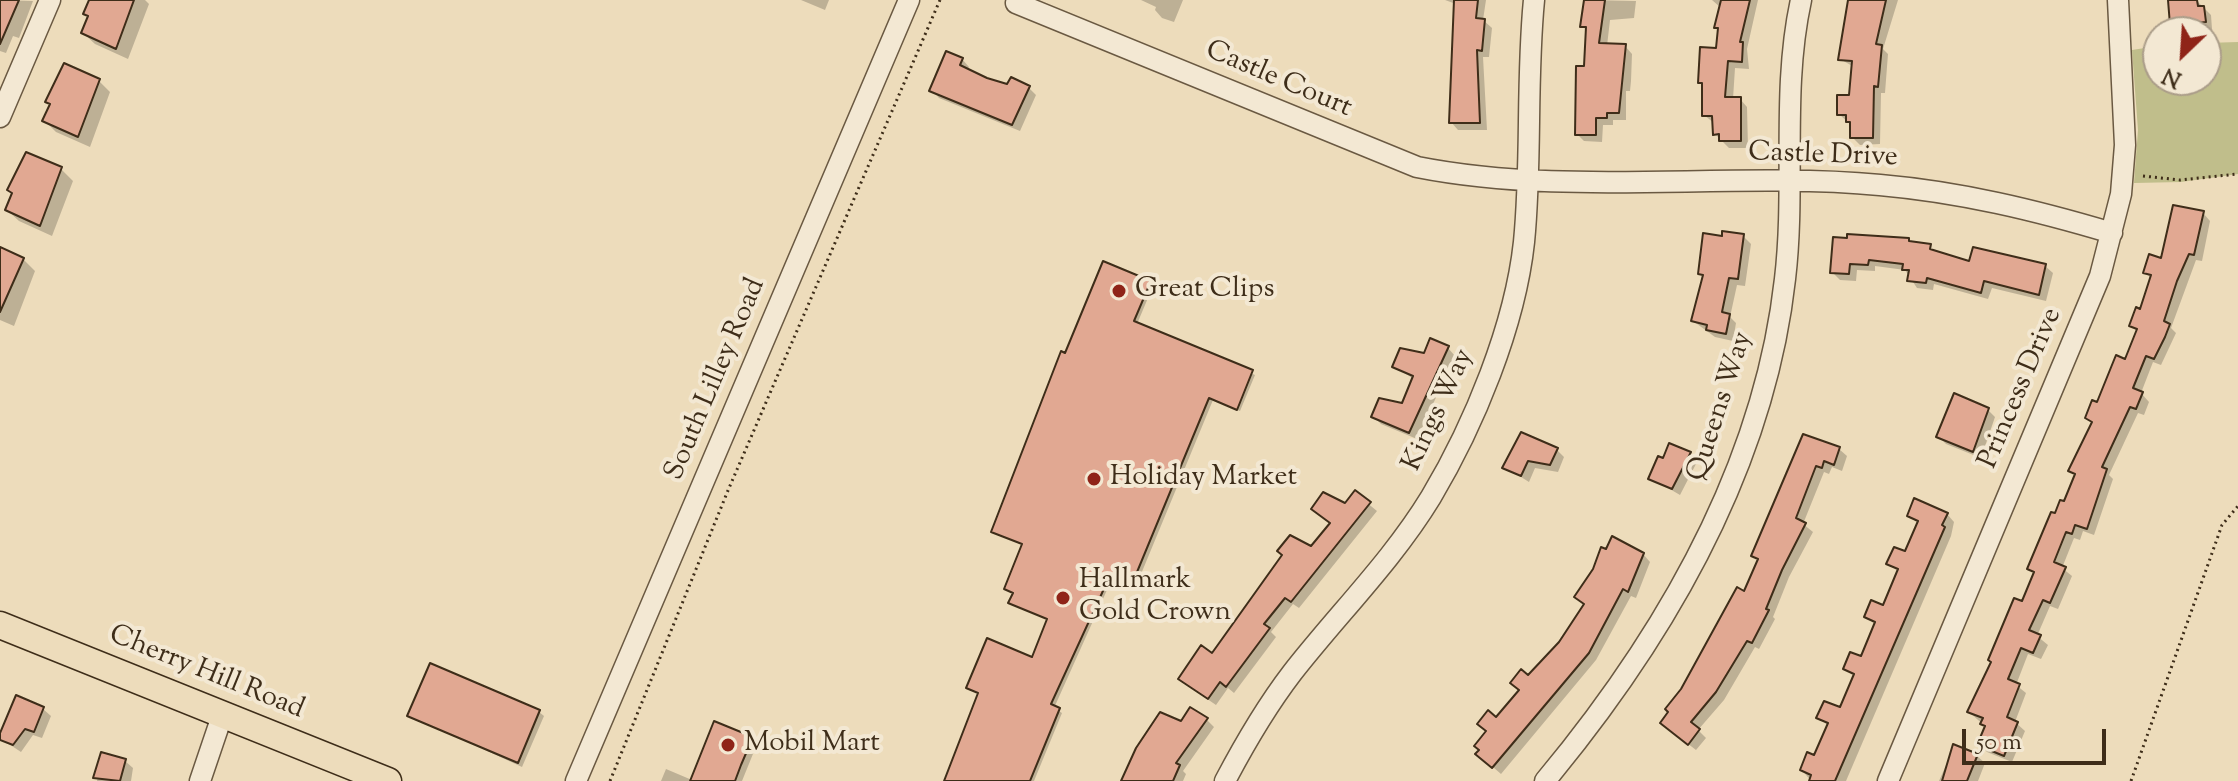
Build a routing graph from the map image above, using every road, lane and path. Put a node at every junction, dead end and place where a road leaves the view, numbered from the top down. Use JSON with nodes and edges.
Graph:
{"nodes":[{"id":1,"x":50,"y":0,"type":"edge"},
{"id":2,"x":909,"y":0,"type":"edge"},
{"id":3,"x":940,"y":0,"type":"edge"},
{"id":4,"x":1534,"y":0,"type":"edge"},
{"id":5,"x":1801,"y":0,"type":"edge"},
{"id":6,"x":2118,"y":0,"type":"edge"},
{"id":7,"x":1016,"y":3,"type":"dead end"},
{"id":8,"x":0,"y":117,"type":"edge"},
{"id":9,"x":2238,"y":174,"type":"edge"},
{"id":10,"x":2143,"y":176,"type":"dead end"},
{"id":11,"x":1527,"y":181,"type":"junction"},
{"id":12,"x":1790,"y":182,"type":"junction"},
{"id":13,"x":2112,"y":233,"type":"junction"},
{"id":14,"x":2238,"y":506,"type":"edge"},
{"id":15,"x":0,"y":625,"type":"edge"},
{"id":16,"x":222,"y":716,"type":"junction"},
{"id":17,"x":200,"y":781,"type":"edge"},
{"id":18,"x":388,"y":781,"type":"edge"},
{"id":19,"x":576,"y":781,"type":"edge"},
{"id":20,"x":610,"y":781,"type":"edge"},
{"id":21,"x":1225,"y":781,"type":"edge"},
{"id":22,"x":1545,"y":781,"type":"edge"},
{"id":23,"x":1888,"y":781,"type":"edge"},
{"id":24,"x":2131,"y":781,"type":"edge"}],
"edges":[{"from":1,"to":8,"type":"street"},
{"from":2,"to":19,"type":"street","name":"South Lilley Road"},
{"from":3,"to":20,"type":"path"},
{"from":4,"to":11,"type":"street","name":"Kings Way"},
{"from":5,"to":12,"type":"street","name":"Queens Way"},
{"from":6,"to":13,"type":"street","name":"Princess Drive"},
{"from":7,"to":11,"type":"street","name":"Castle Court"},
{"from":9,"to":10,"type":"path"},
{"from":11,"to":12,"type":"street","name":"Castle Drive"},
{"from":11,"to":21,"type":"street","name":"Kings Way"},
{"from":12,"to":13,"type":"street","name":"Castle Drive"},
{"from":12,"to":22,"type":"street","name":"Queens Way"},
{"from":13,"to":23,"type":"street","name":"Princess Drive"},
{"from":14,"to":24,"type":"path"},
{"from":15,"to":16,"type":"main road","name":"Cherry Hill Road"},
{"from":16,"to":17,"type":"street"},
{"from":16,"to":18,"type":"main road","name":"Cherry Hill Road"}]}
